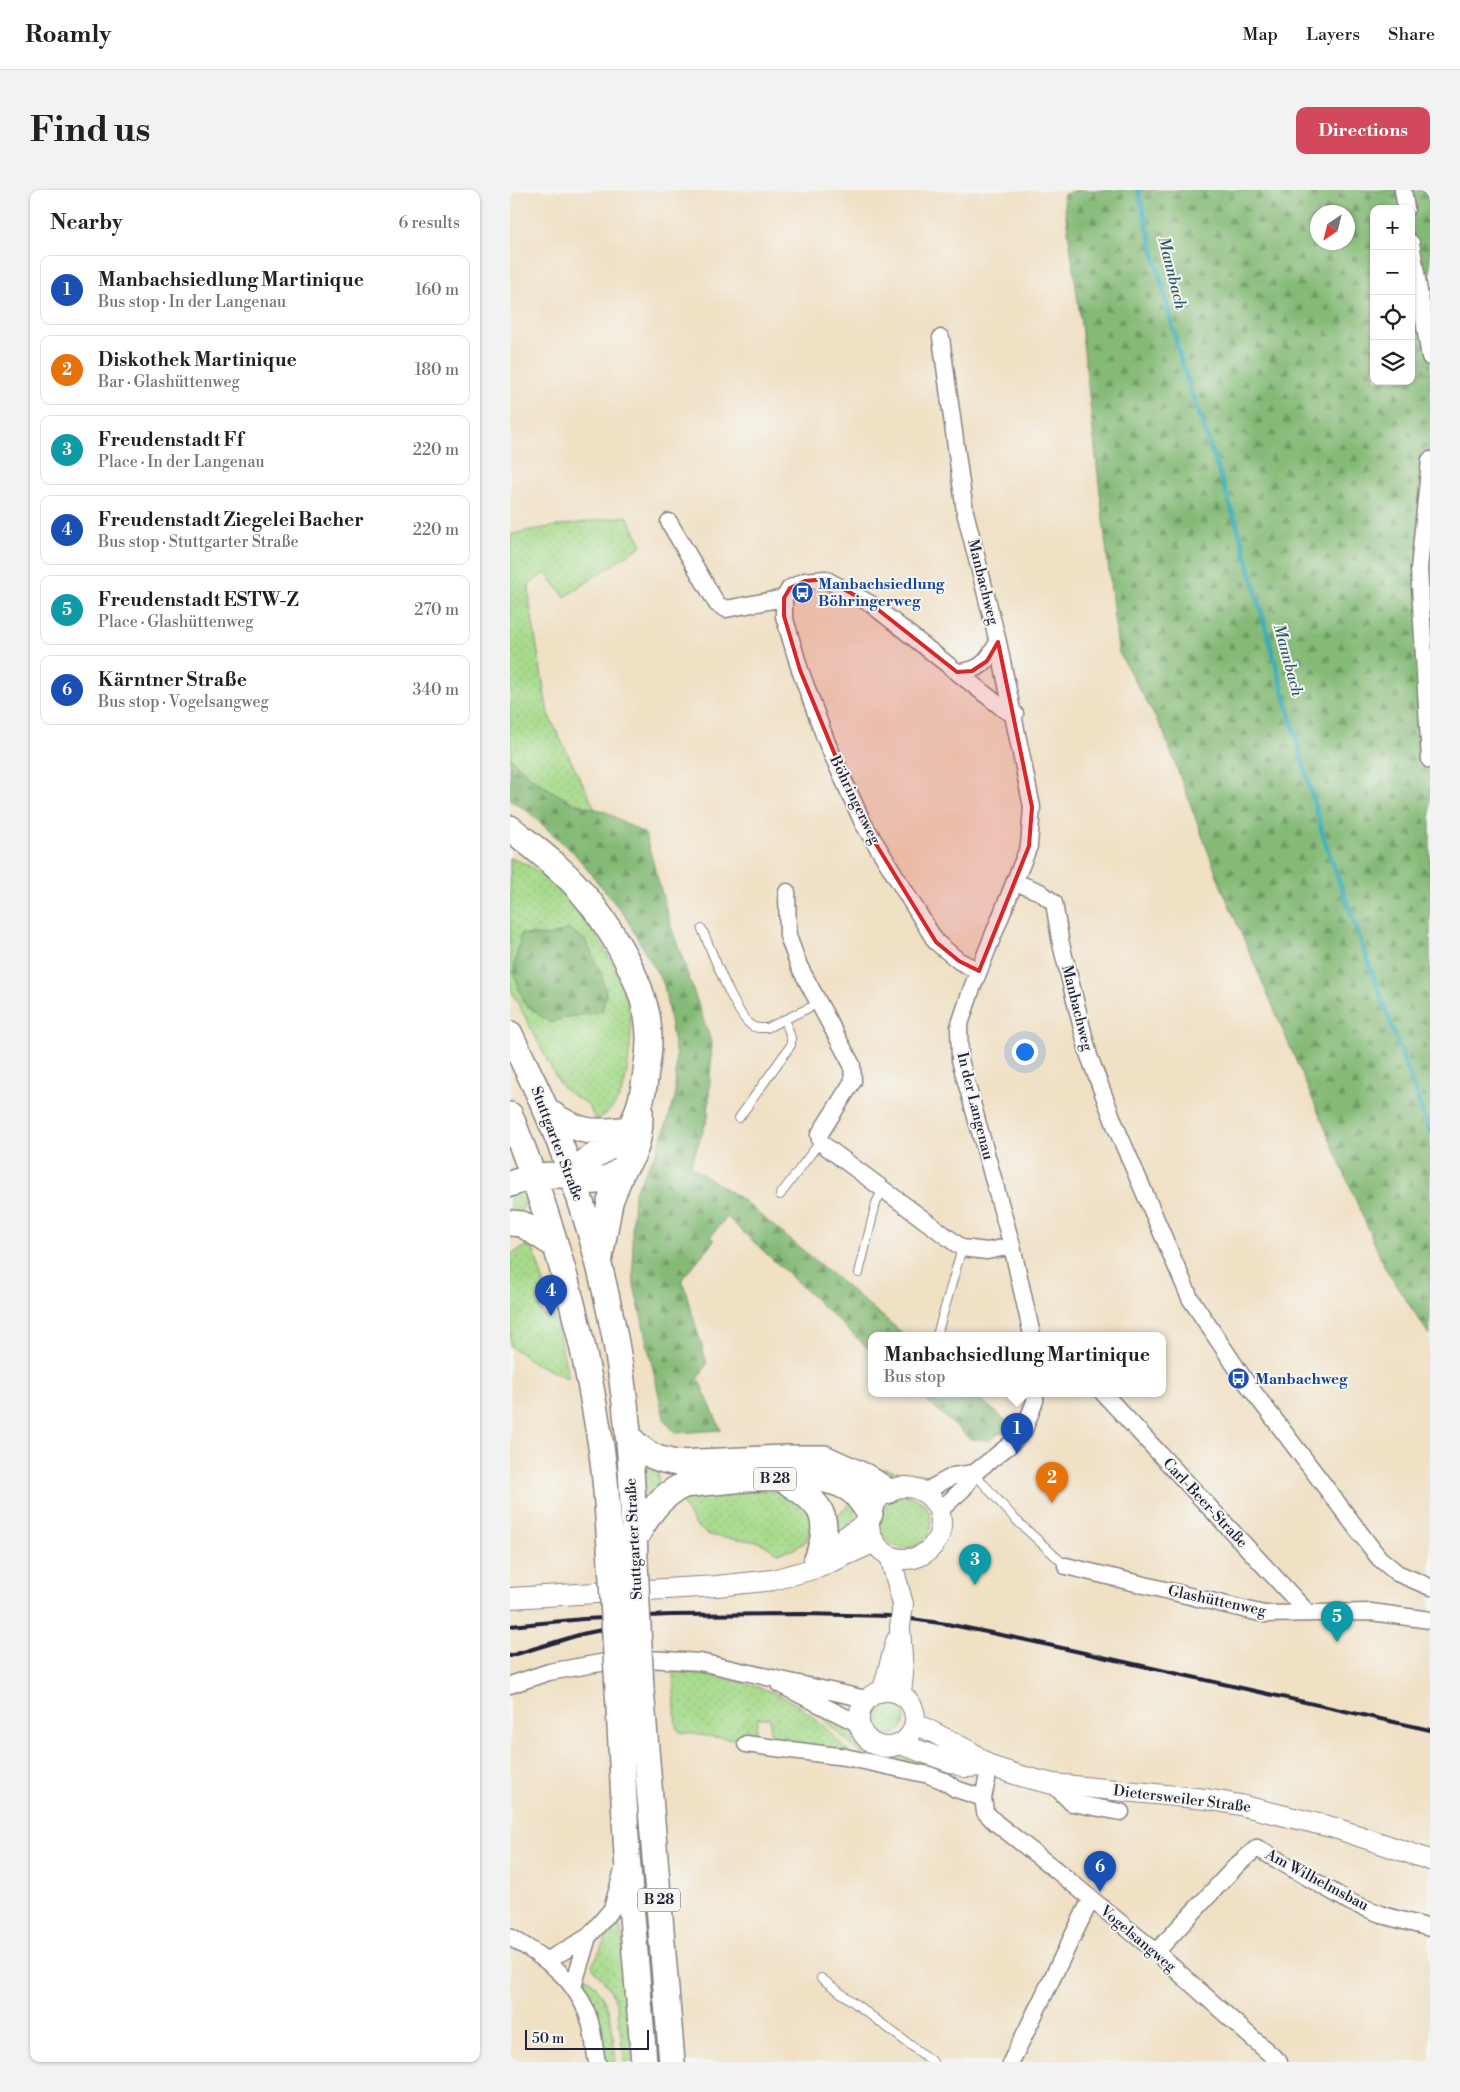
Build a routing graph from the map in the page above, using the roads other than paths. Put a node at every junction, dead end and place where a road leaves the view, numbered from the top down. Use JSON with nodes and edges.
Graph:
{"nodes":[{"id":1,"x":1403,"y":190,"type":"edge"},
{"id":2,"x":1405,"y":205,"type":"edge"},
{"id":3,"x":1412,"y":250,"type":"edge"},
{"id":4,"x":941,"y":338,"type":"dead end"},
{"id":5,"x":1430,"y":357,"type":"edge"},
{"id":6,"x":1430,"y":460,"type":"edge"},
{"id":7,"x":669,"y":522,"type":"dead end"},
{"id":8,"x":784,"y":598,"type":"junction"},
{"id":9,"x":998,"y":642,"type":"junction"},
{"id":10,"x":957,"y":672,"type":"junction"},
{"id":11,"x":1015,"y":714,"type":"junction"},
{"id":12,"x":1430,"y":760,"type":"edge"},
{"id":13,"x":1032,"y":825,"type":"joint"},
{"id":14,"x":510,"y":828,"type":"edge"},
{"id":15,"x":522,"y":844,"type":"edge"},
{"id":16,"x":1015,"y":882,"type":"junction"},
{"id":17,"x":787,"y":892,"type":"dead end"},
{"id":18,"x":702,"y":929,"type":"dead end"},
{"id":19,"x":979,"y":971,"type":"junction"},
{"id":20,"x":819,"y":1003,"type":"junction"},
{"id":21,"x":785,"y":1019,"type":"junction"},
{"id":22,"x":510,"y":1034,"type":"edge"},
{"id":23,"x":640,"y":1106,"type":"junction"},
{"id":24,"x":547,"y":1110,"type":"junction"},
{"id":25,"x":510,"y":1116,"type":"edge"},
{"id":26,"x":739,"y":1118,"type":"dead end"},
{"id":27,"x":629,"y":1129,"type":"junction"},
{"id":28,"x":821,"y":1143,"type":"junction"},
{"id":29,"x":622,"y":1171,"type":"junction"},
{"id":30,"x":571,"y":1176,"type":"junction"},
{"id":31,"x":521,"y":1180,"type":"edge"},
{"id":32,"x":883,"y":1188,"type":"junction"},
{"id":33,"x":780,"y":1195,"type":"dead end"},
{"id":34,"x":510,"y":1222,"type":"edge"},
{"id":35,"x":556,"y":1246,"type":"junction"},
{"id":36,"x":1012,"y":1246,"type":"junction"},
{"id":37,"x":962,"y":1248,"type":"junction"},
{"id":38,"x":599,"y":1265,"type":"junction"},
{"id":39,"x":859,"y":1273,"type":"dead end"},
{"id":40,"x":938,"y":1332,"type":"edge"},
{"id":41,"x":1031,"y":1332,"type":"edge"},
{"id":42,"x":1035,"y":1397,"type":"edge"},
{"id":43,"x":1107,"y":1397,"type":"edge"},
{"id":44,"x":628,"y":1436,"type":"junction"},
{"id":45,"x":974,"y":1473,"type":"junction"},
{"id":46,"x":781,"y":1478,"type":"junction"},
{"id":47,"x":887,"y":1491,"type":"junction"},
{"id":48,"x":924,"y":1492,"type":"junction"},
{"id":49,"x":939,"y":1511,"type":"junction"},
{"id":50,"x":869,"y":1517,"type":"junction"},
{"id":51,"x":875,"y":1542,"type":"junction"},
{"id":52,"x":819,"y":1553,"type":"junction"},
{"id":53,"x":627,"y":1554,"type":"junction"},
{"id":54,"x":890,"y":1556,"type":"junction"},
{"id":55,"x":915,"y":1557,"type":"junction"},
{"id":56,"x":1066,"y":1566,"type":"joint"},
{"id":57,"x":799,"y":1571,"type":"junction"},
{"id":58,"x":1430,"y":1587,"type":"edge"},
{"id":59,"x":510,"y":1598,"type":"edge"},
{"id":60,"x":903,"y":1604,"type":"junction"},
{"id":61,"x":1308,"y":1613,"type":"junction"},
{"id":62,"x":1430,"y":1620,"type":"edge"},
{"id":63,"x":770,"y":1680,"type":"junction"},
{"id":64,"x":510,"y":1685,"type":"edge"},
{"id":65,"x":888,"y":1686,"type":"junction"},
{"id":66,"x":630,"y":1690,"type":"junction"},
{"id":67,"x":915,"y":1723,"type":"junction"},
{"id":68,"x":859,"y":1724,"type":"junction"},
{"id":69,"x":746,"y":1744,"type":"dead end"},
{"id":70,"x":900,"y":1744,"type":"junction"},
{"id":71,"x":990,"y":1766,"type":"junction"},
{"id":72,"x":1053,"y":1784,"type":"junction"},
{"id":73,"x":983,"y":1798,"type":"junction"},
{"id":74,"x":1121,"y":1812,"type":"dead end"},
{"id":75,"x":627,"y":1855,"type":"junction"},
{"id":76,"x":1430,"y":1860,"type":"edge"},
{"id":77,"x":1091,"y":1899,"type":"junction"},
{"id":78,"x":1430,"y":1928,"type":"edge"},
{"id":79,"x":510,"y":1937,"type":"edge"},
{"id":80,"x":588,"y":1937,"type":"junction"},
{"id":81,"x":1156,"y":1952,"type":"junction"},
{"id":82,"x":548,"y":1960,"type":"junction"},
{"id":83,"x":821,"y":1978,"type":"dead end"},
{"id":84,"x":573,"y":1987,"type":"junction"},
{"id":85,"x":597,"y":2062,"type":"edge"},
{"id":86,"x":644,"y":2062,"type":"edge"},
{"id":87,"x":672,"y":2062,"type":"edge"},
{"id":88,"x":932,"y":2062,"type":"edge"},
{"id":89,"x":1011,"y":2062,"type":"edge"},
{"id":90,"x":1279,"y":2062,"type":"edge"}],
"edges":[{"from":1,"to":2,"type":"street"},
{"from":3,"to":5,"type":"street"},
{"from":4,"to":9,"type":"street","name":"Manbachweg"},
{"from":6,"to":12,"type":"street"},
{"from":7,"to":8,"type":"street"},
{"from":8,"to":10,"type":"street"},
{"from":8,"to":19,"type":"street","name":"Böhringerweg"},
{"from":9,"to":10,"type":"street"},
{"from":9,"to":11,"type":"street","name":"Manbachweg"},
{"from":10,"to":11,"type":"street"},
{"from":11,"to":13,"type":"street","name":"Manbachweg"},
{"from":13,"to":16,"type":"street","name":"In der Langenau"},
{"from":14,"to":15,"type":"main road"},
{"from":15,"to":23,"type":"main road"},
{"from":16,"to":19,"type":"street","name":"In der Langenau"},
{"from":16,"to":58,"type":"street","name":"Manbachweg"},
{"from":17,"to":20,"type":"street"},
{"from":18,"to":21,"type":"lane"},
{"from":19,"to":36,"type":"street","name":"In der Langenau"},
{"from":20,"to":21,"type":"lane"},
{"from":20,"to":28,"type":"street"},
{"from":21,"to":26,"type":"lane"},
{"from":22,"to":24,"type":"main road","name":"Stuttgarter Straße","number":"B 28"},
{"from":23,"to":27,"type":"main road"},
{"from":23,"to":29,"type":"main road"},
{"from":24,"to":27,"type":"main road"},
{"from":24,"to":30,"type":"main road","name":"Stuttgarter Straße","number":"B 28"},
{"from":25,"to":31,"type":"main road","name":"Stuttgarter Straße","number":"B 28"},
{"from":27,"to":30,"type":"main road"},
{"from":28,"to":32,"type":"street"},
{"from":28,"to":33,"type":"lane"},
{"from":29,"to":30,"type":"main road"},
{"from":29,"to":38,"type":"main road"},
{"from":30,"to":31,"type":"main road"},
{"from":30,"to":38,"type":"main road","name":"Stuttgarter Straße","number":"B 28"},
{"from":31,"to":35,"type":"main road","name":"Stuttgarter Straße","number":"B 28"},
{"from":32,"to":37,"type":"street"},
{"from":32,"to":39,"type":"lane"},
{"from":34,"to":35,"type":"main road"},
{"from":35,"to":53,"type":"main road","name":"Stuttgarter Straße","number":"B 28"},
{"from":36,"to":37,"type":"street"},
{"from":36,"to":41,"type":"street","name":"In der Langenau"},
{"from":37,"to":40,"type":"lane"},
{"from":38,"to":44,"type":"main road","name":"Stuttgarter Straße","number":"B 28"},
{"from":42,"to":45,"type":"street"},
{"from":43,"to":61,"type":"street","name":"Carl-Beer-Straße"},
{"from":44,"to":47,"type":"main road","number":"B 28"},
{"from":44,"to":53,"type":"main road","name":"Stuttgarter Straße","number":"B 28"},
{"from":45,"to":48,"type":"street"},
{"from":45,"to":49,"type":"street"},
{"from":45,"to":56,"type":"lane"},
{"from":46,"to":50,"type":"main road","number":"B 28"},
{"from":46,"to":52,"type":"main road"},
{"from":46,"to":53,"type":"main road","number":"B 28"},
{"from":47,"to":48,"type":"street"},
{"from":47,"to":50,"type":"street"},
{"from":48,"to":49,"type":"street"},
{"from":49,"to":55,"type":"street"},
{"from":50,"to":51,"type":"street"},
{"from":50,"to":52,"type":"street"},
{"from":51,"to":54,"type":"street"},
{"from":51,"to":57,"type":"street"},
{"from":52,"to":57,"type":"street"},
{"from":53,"to":66,"type":"main road","name":"Stuttgarter Straße","number":"B 28","bridge":true},
{"from":54,"to":55,"type":"street"},
{"from":54,"to":60,"type":"street"},
{"from":55,"to":60,"type":"street"},
{"from":56,"to":61,"type":"street","name":"Glashüttenweg"},
{"from":57,"to":59,"type":"street"},
{"from":60,"to":65,"type":"street","bridge":true},
{"from":61,"to":62,"type":"street","name":"Glashüttenweg"},
{"from":63,"to":64,"type":"street"},
{"from":63,"to":65,"type":"street"},
{"from":63,"to":68,"type":"street"},
{"from":65,"to":67,"type":"street"},
{"from":65,"to":68,"type":"street"},
{"from":66,"to":75,"type":"main road","name":"Stuttgarter Straße","number":"B 28"},
{"from":66,"to":87,"type":"main road","name":"Stuttgarter Straße","number":"B 28"},
{"from":67,"to":70,"type":"street"},
{"from":67,"to":71,"type":"street","name":"Dietersweiler Straße"},
{"from":68,"to":70,"type":"street"},
{"from":69,"to":73,"type":"street"},
{"from":70,"to":71,"type":"street","name":"Dietersweiler Straße"},
{"from":71,"to":72,"type":"street","name":"Dietersweiler Straße"},
{"from":71,"to":73,"type":"street"},
{"from":72,"to":74,"type":"street"},
{"from":72,"to":76,"type":"street","name":"Dietersweiler Straße"},
{"from":73,"to":77,"type":"street","name":"Vogelsangweg"},
{"from":75,"to":80,"type":"street"},
{"from":75,"to":86,"type":"main road","name":"Stuttgarter Straße","number":"B 28"},
{"from":77,"to":81,"type":"street","name":"Vogelsangweg"},
{"from":77,"to":89,"type":"street"},
{"from":78,"to":81,"type":"street","name":"Am Wilhelmsbau"},
{"from":79,"to":82,"type":"street"},
{"from":80,"to":82,"type":"street"},
{"from":80,"to":84,"type":"street"},
{"from":81,"to":90,"type":"street","name":"Vogelsangweg"},
{"from":82,"to":84,"type":"street"},
{"from":83,"to":88,"type":"lane"},
{"from":84,"to":85,"type":"street"}]}
